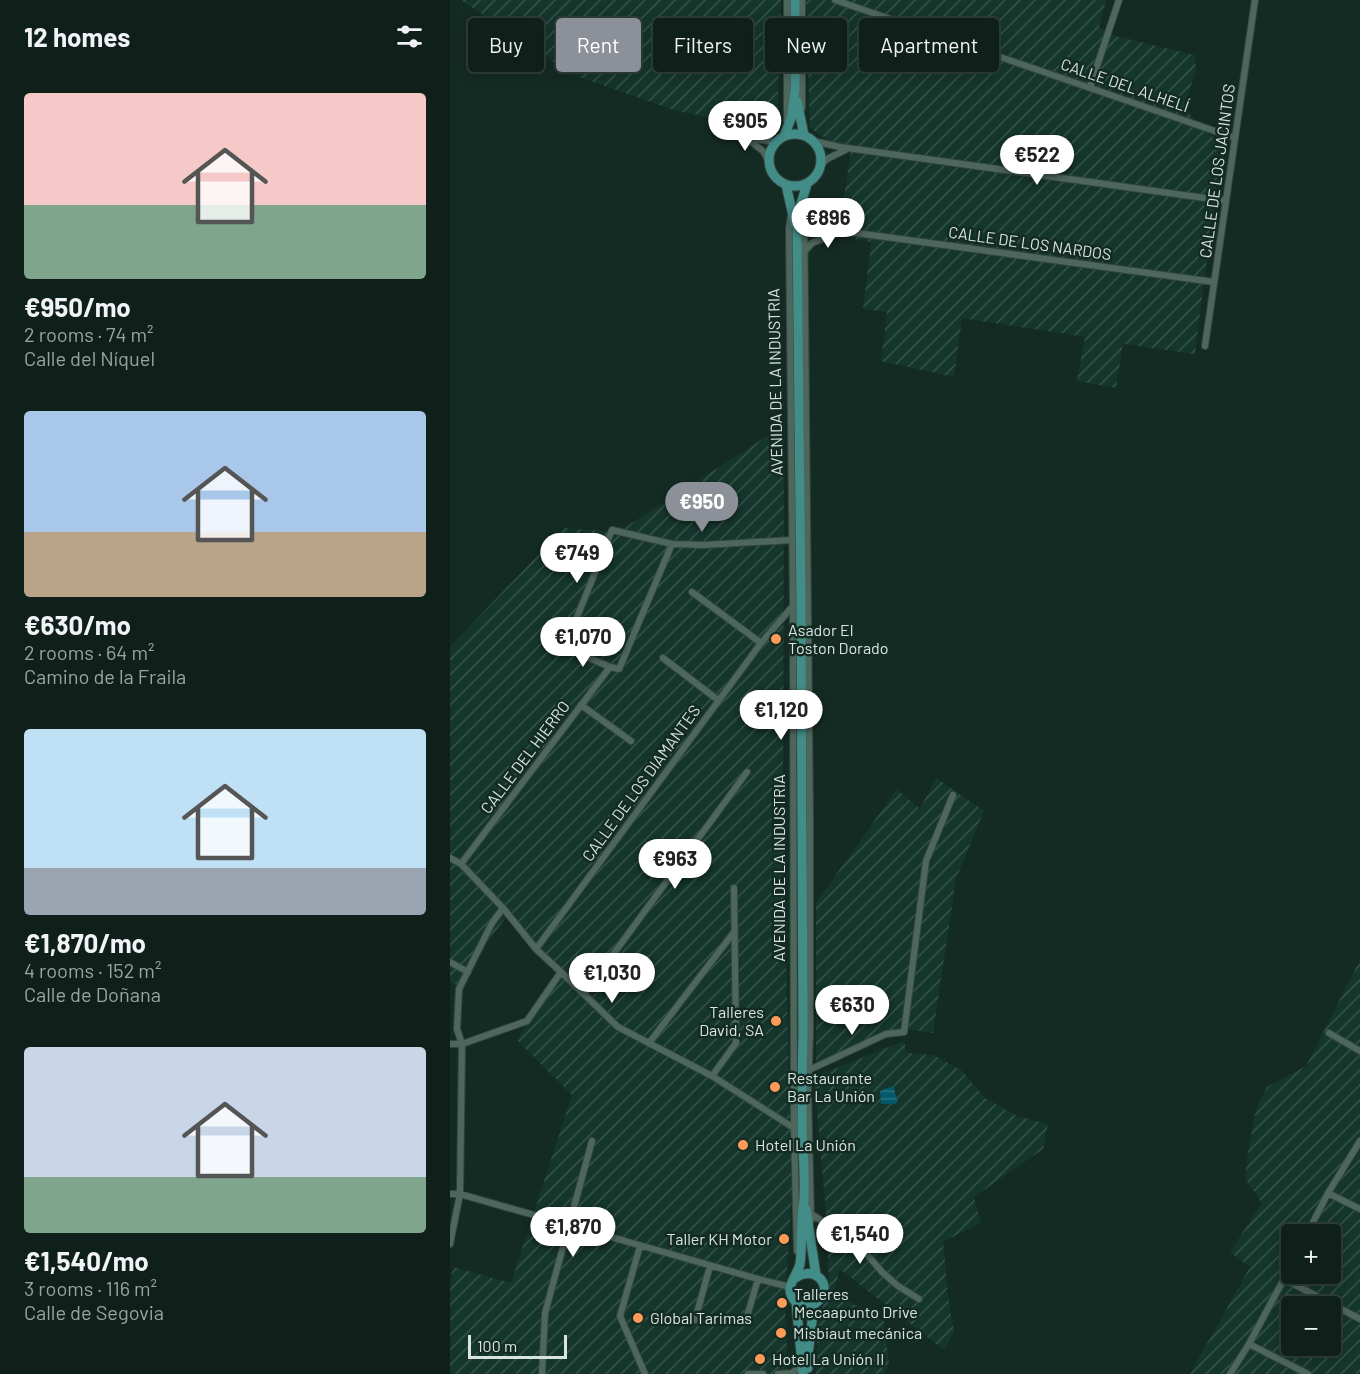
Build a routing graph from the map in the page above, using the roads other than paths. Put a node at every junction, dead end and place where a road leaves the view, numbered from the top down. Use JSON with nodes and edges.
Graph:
{"nodes":[{"id":1,"x":788,"y":0,"type":"edge"},
{"id":2,"x":795,"y":0,"type":"edge"},
{"id":3,"x":802,"y":0,"type":"edge"},
{"id":4,"x":835,"y":0,"type":"edge"},
{"id":5,"x":1119,"y":0,"type":"edge"},
{"id":6,"x":1255,"y":0,"type":"edge"},
{"id":7,"x":1090,"y":87,"type":"junction"},
{"id":8,"x":795,"y":90,"type":"junction"},
{"id":9,"x":801,"y":120,"type":"junction"},
{"id":10,"x":804,"y":135,"type":"junction"},
{"id":11,"x":782,"y":136,"type":"junction"},
{"id":12,"x":1235,"y":138,"type":"junction"},
{"id":13,"x":813,"y":141,"type":"junction"},
{"id":14,"x":851,"y":147,"type":"junction"},
{"id":15,"x":769,"y":161,"type":"junction"},
{"id":16,"x":821,"y":165,"type":"junction"},
{"id":17,"x":807,"y":184,"type":"junction"},
{"id":18,"x":786,"y":185,"type":"junction"},
{"id":19,"x":1226,"y":201,"type":"junction"},
{"id":20,"x":792,"y":211,"type":"junction"},
{"id":21,"x":800,"y":225,"type":"junction"},
{"id":22,"x":842,"y":231,"type":"junction"},
{"id":23,"x":804,"y":252,"type":"junction"},
{"id":24,"x":1214,"y":282,"type":"junction"},
{"id":25,"x":1205,"y":346,"type":"dead end"},
{"id":26,"x":792,"y":540,"type":"junction"},
{"id":27,"x":672,"y":544,"type":"junction"},
{"id":28,"x":692,"y":592,"type":"dead end"},
{"id":29,"x":793,"y":607,"type":"junction"},
{"id":30,"x":761,"y":643,"type":"junction"},
{"id":31,"x":663,"y":658,"type":"dead end"},
{"id":32,"x":610,"y":667,"type":"junction"},
{"id":33,"x":718,"y":700,"type":"junction"},
{"id":34,"x":581,"y":705,"type":"junction"},
{"id":35,"x":631,"y":741,"type":"dead end"},
{"id":36,"x":747,"y":772,"type":"dead end"},
{"id":37,"x":953,"y":795,"type":"dead end"},
{"id":38,"x":450,"y":858,"type":"edge"},
{"id":39,"x":460,"y":864,"type":"junction"},
{"id":40,"x":734,"y":888,"type":"dead end"},
{"id":41,"x":502,"y":908,"type":"junction"},
{"id":42,"x":735,"y":931,"type":"junction"},
{"id":43,"x":536,"y":949,"type":"junction"},
{"id":44,"x":450,"y":962,"type":"edge"},
{"id":45,"x":468,"y":972,"type":"junction"},
{"id":46,"x":561,"y":972,"type":"junction"},
{"id":47,"x":584,"y":994,"type":"junction"},
{"id":48,"x":1329,"y":1033,"type":"dead end"},
{"id":49,"x":649,"y":1043,"type":"junction"},
{"id":50,"x":450,"y":1044,"type":"edge"},
{"id":51,"x":462,"y":1044,"type":"junction"},
{"id":52,"x":1360,"y":1051,"type":"edge"},
{"id":53,"x":809,"y":1070,"type":"junction"},
{"id":54,"x":712,"y":1076,"type":"junction"},
{"id":55,"x":794,"y":1128,"type":"junction"},
{"id":56,"x":592,"y":1141,"type":"dead end"},
{"id":57,"x":1360,"y":1141,"type":"edge"},
{"id":58,"x":1328,"y":1193,"type":"junction"},
{"id":59,"x":450,"y":1194,"type":"edge"},
{"id":60,"x":460,"y":1194,"type":"junction"},
{"id":61,"x":804,"y":1195,"type":"junction"},
{"id":62,"x":1360,"y":1209,"type":"edge"},
{"id":63,"x":811,"y":1215,"type":"junction"},
{"id":64,"x":1312,"y":1224,"type":"edge"},
{"id":65,"x":569,"y":1225,"type":"junction"},
{"id":66,"x":811,"y":1232,"type":"junction"},
{"id":67,"x":450,"y":1244,"type":"edge"},
{"id":68,"x":640,"y":1246,"type":"junction"},
{"id":69,"x":710,"y":1266,"type":"junction"},
{"id":70,"x":816,"y":1275,"type":"junction"},
{"id":71,"x":758,"y":1279,"type":"junction"},
{"id":72,"x":794,"y":1279,"type":"junction"},
{"id":73,"x":1281,"y":1284,"type":"edge"},
{"id":74,"x":1294,"y":1284,"type":"edge"},
{"id":75,"x":919,"y":1299,"type":"dead end"},
{"id":76,"x":796,"y":1302,"type":"junction"},
{"id":77,"x":814,"y":1305,"type":"junction"},
{"id":78,"x":1360,"y":1319,"type":"edge"},
{"id":79,"x":695,"y":1320,"type":"dead end"},
{"id":80,"x":746,"y":1320,"type":"dead end"},
{"id":81,"x":810,"y":1336,"type":"junction"},
{"id":82,"x":1249,"y":1344,"type":"junction"},
{"id":83,"x":804,"y":1371,"type":"edge"},
{"id":84,"x":792,"y":1373,"type":"edge"},
{"id":85,"x":542,"y":1374,"type":"edge"},
{"id":86,"x":645,"y":1374,"type":"edge"},
{"id":87,"x":748,"y":1374,"type":"edge"},
{"id":88,"x":763,"y":1374,"type":"edge"},
{"id":89,"x":778,"y":1374,"type":"edge"},
{"id":90,"x":812,"y":1374,"type":"edge"},
{"id":91,"x":1230,"y":1374,"type":"edge"},
{"id":92,"x":1308,"y":1374,"type":"edge"}],
"edges":[{"from":1,"to":11,"type":"street"},
{"from":2,"to":8,"type":"main road"},
{"from":3,"to":9,"type":"street"},
{"from":4,"to":7,"type":"street","name":"CALLE DEL ALHELÍ"},
{"from":5,"to":7,"type":"street"},
{"from":6,"to":12,"type":"street","name":"CALLE DE LOS JACINTOS"},
{"from":7,"to":12,"type":"street","name":"CALLE DEL ALHELÍ"},
{"from":8,"to":9,"type":"main road"},
{"from":8,"to":11,"type":"main road"},
{"from":9,"to":10,"type":"main road"},
{"from":10,"to":11,"type":"main road"},
{"from":10,"to":13,"type":"main road"},
{"from":11,"to":15,"type":"main road"},
{"from":11,"to":15,"type":"street"},
{"from":12,"to":19,"type":"street","name":"CALLE DE LOS JACINTOS"},
{"from":13,"to":14,"type":"street"},
{"from":13,"to":16,"type":"main road"},
{"from":14,"to":16,"type":"street"},
{"from":14,"to":19,"type":"street"},
{"from":15,"to":18,"type":"main road"},
{"from":16,"to":17,"type":"main road"},
{"from":17,"to":18,"type":"main road"},
{"from":17,"to":21,"type":"main road","name":"AVENIDA DE LA INDUSTRIA"},
{"from":18,"to":20,"type":"main road","name":"AVENIDA DE LA INDUSTRIA"},
{"from":19,"to":24,"type":"street","name":"CALLE DE LOS JACINTOS"},
{"from":20,"to":21,"type":"main road","name":"AVENIDA DE LA INDUSTRIA"},
{"from":20,"to":26,"type":"street","name":"AVENIDA DE LA INDUSTRIA"},
{"from":21,"to":22,"type":"street","name":"CALLE DE LOS NARDOS"},
{"from":21,"to":23,"type":"street","name":"AVENIDA DE LA INDUSTRIA"},
{"from":21,"to":61,"type":"main road","name":"AVENIDA DE LA INDUSTRIA"},
{"from":22,"to":23,"type":"street"},
{"from":22,"to":24,"type":"street","name":"CALLE DE LOS NARDOS"},
{"from":23,"to":53,"type":"street","name":"AVENIDA DE LA INDUSTRIA"},
{"from":24,"to":25,"type":"street","name":"CALLE DE LOS JACINTOS"},
{"from":26,"to":27,"type":"street"},
{"from":26,"to":29,"type":"street","name":"AVENIDA DE LA INDUSTRIA"},
{"from":27,"to":32,"type":"street","name":"CALLE DEL HIERRO"},
{"from":27,"to":32,"type":"street"},
{"from":28,"to":30,"type":"street"},
{"from":29,"to":30,"type":"street","name":"CALLE DE LOS DIAMANTES"},
{"from":29,"to":55,"type":"street","name":"AVENIDA DE LA INDUSTRIA"},
{"from":30,"to":33,"type":"street","name":"CALLE DE LOS DIAMANTES"},
{"from":31,"to":33,"type":"street"},
{"from":32,"to":34,"type":"street","name":"CALLE DEL HIERRO"},
{"from":33,"to":43,"type":"street","name":"CALLE DE LOS DIAMANTES"},
{"from":34,"to":35,"type":"street"},
{"from":34,"to":39,"type":"street","name":"CALLE DEL HIERRO"},
{"from":36,"to":47,"type":"street"},
{"from":37,"to":53,"type":"street"},
{"from":38,"to":39,"type":"street"},
{"from":39,"to":41,"type":"street"},
{"from":40,"to":42,"type":"street"},
{"from":41,"to":43,"type":"street"},
{"from":41,"to":45,"type":"street"},
{"from":42,"to":49,"type":"street"},
{"from":42,"to":54,"type":"street"},
{"from":43,"to":46,"type":"street"},
{"from":44,"to":45,"type":"street"},
{"from":45,"to":51,"type":"street"},
{"from":46,"to":47,"type":"street"},
{"from":46,"to":51,"type":"street"},
{"from":47,"to":49,"type":"street"},
{"from":48,"to":52,"type":"street"},
{"from":49,"to":54,"type":"street"},
{"from":50,"to":51,"type":"street"},
{"from":51,"to":60,"type":"street"},
{"from":53,"to":63,"type":"street","name":"AVENIDA DE LA INDUSTRIA"},
{"from":54,"to":55,"type":"street"},
{"from":55,"to":72,"type":"street","name":"AVENIDA DE LA INDUSTRIA"},
{"from":56,"to":65,"type":"street"},
{"from":57,"to":58,"type":"street"},
{"from":58,"to":62,"type":"street"},
{"from":58,"to":64,"type":"street"},
{"from":59,"to":60,"type":"street"},
{"from":60,"to":65,"type":"street"},
{"from":60,"to":67,"type":"street"},
{"from":61,"to":66,"type":"main road","name":"AVENIDA DE LA INDUSTRIA"},
{"from":61,"to":72,"type":"main road","name":"AVENIDA DE LA INDUSTRIA"},
{"from":63,"to":66,"type":"street","name":"AVENIDA DE LA INDUSTRIA"},
{"from":63,"to":75,"type":"street"},
{"from":65,"to":68,"type":"street"},
{"from":65,"to":85,"type":"street"},
{"from":66,"to":70,"type":"main road","name":"AVENIDA DE LA INDUSTRIA"},
{"from":68,"to":69,"type":"street"},
{"from":68,"to":86,"type":"street"},
{"from":69,"to":71,"type":"street"},
{"from":69,"to":79,"type":"street"},
{"from":70,"to":72,"type":"main road"},
{"from":70,"to":77,"type":"main road"},
{"from":71,"to":72,"type":"street"},
{"from":71,"to":80,"type":"street"},
{"from":72,"to":76,"type":"main road"},
{"from":73,"to":82,"type":"street"},
{"from":74,"to":78,"type":"street"},
{"from":76,"to":77,"type":"main road"},
{"from":76,"to":83,"type":"main road"},
{"from":77,"to":81,"type":"main road"},
{"from":81,"to":83,"type":"main road"},
{"from":81,"to":90,"type":"street"},
{"from":82,"to":91,"type":"street"},
{"from":82,"to":92,"type":"street"},
{"from":83,"to":84,"type":"street"},
{"from":84,"to":89,"type":"street"},
{"from":87,"to":88,"type":"street"}]}
